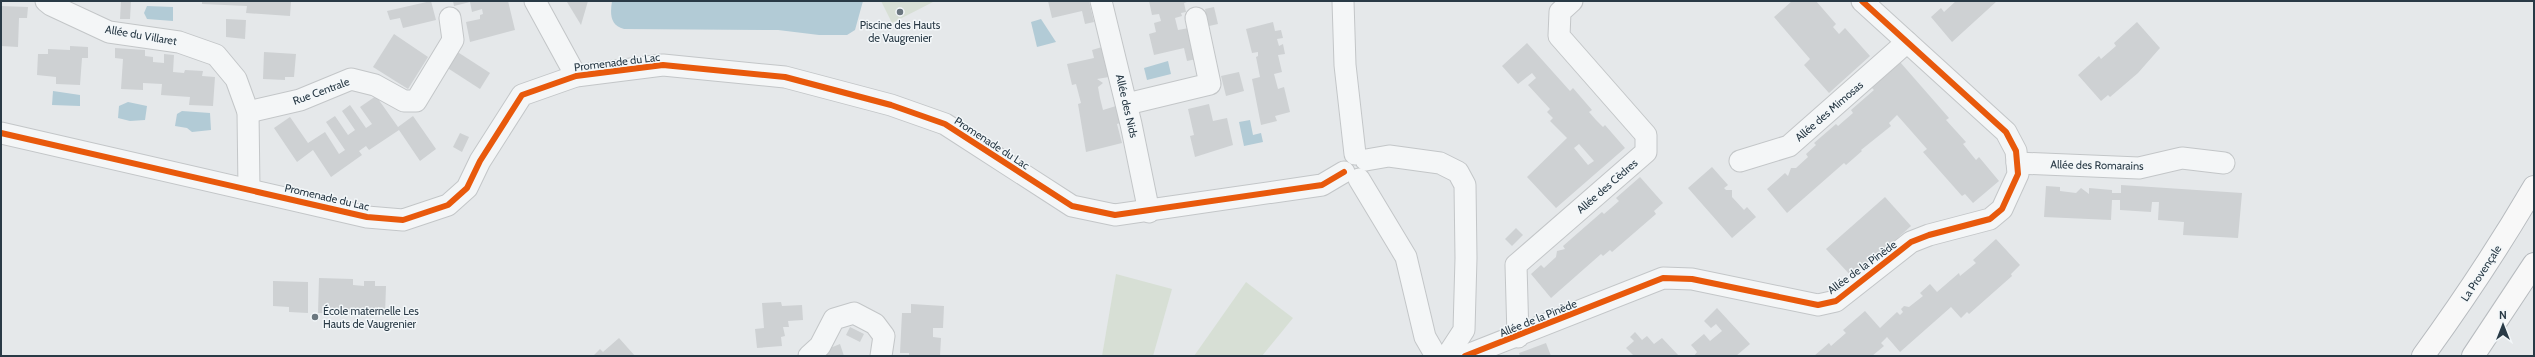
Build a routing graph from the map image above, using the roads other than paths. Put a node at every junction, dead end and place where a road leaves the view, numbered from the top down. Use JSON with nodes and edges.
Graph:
{"nodes":[{"id":1,"x":46,"y":1,"type":"edge"},
{"id":2,"x":535,"y":1,"type":"edge"},
{"id":3,"x":1101,"y":1,"type":"edge"},
{"id":4,"x":1343,"y":1,"type":"edge"},
{"id":5,"x":1572,"y":1,"type":"edge"},
{"id":6,"x":1862,"y":1,"type":"edge"},
{"id":7,"x":450,"y":18,"type":"dead end"},
{"id":8,"x":1196,"y":18,"type":"dead end"},
{"id":9,"x":1907,"y":42,"type":"junction"},
{"id":10,"x":576,"y":76,"type":"junction"},
{"id":11,"x":1126,"y":104,"type":"junction"},
{"id":12,"x":248,"y":112,"type":"junction"},
{"id":13,"x":1,"y":133,"type":"edge"},
{"id":14,"x":1361,"y":157,"type":"junction"},
{"id":15,"x":1740,"y":161,"type":"dead end"},
{"id":16,"x":2017,"y":163,"type":"junction"},
{"id":17,"x":2224,"y":163,"type":"dead end"},
{"id":18,"x":1351,"y":176,"type":"junction"},
{"id":19,"x":2534,"y":187,"type":"edge"},
{"id":20,"x":249,"y":189,"type":"junction"},
{"id":21,"x":1149,"y":212,"type":"junction"},
{"id":22,"x":2534,"y":264,"type":"edge"},
{"id":23,"x":1518,"y":337,"type":"junction"},
{"id":24,"x":809,"y":356,"type":"edge"},
{"id":25,"x":881,"y":356,"type":"edge"},
{"id":26,"x":1436,"y":356,"type":"edge"},
{"id":27,"x":1447,"y":356,"type":"edge"},
{"id":28,"x":1465,"y":356,"type":"edge"},
{"id":29,"x":2423,"y":356,"type":"edge"},
{"id":30,"x":2473,"y":356,"type":"edge"}],
"edges":[{"from":1,"to":12,"type":"street","name":"Allée du Villaret"},
{"from":2,"to":10,"type":"street"},
{"from":3,"to":11,"type":"street","name":"Allée des Nids"},
{"from":4,"to":14,"type":"street"},
{"from":5,"to":23,"type":"street","name":"Allée des Cèdres"},
{"from":6,"to":9,"type":"street","name":"Allée de la Pinède"},
{"from":7,"to":12,"type":"street","name":"Rue Centrale"},
{"from":8,"to":11,"type":"street"},
{"from":9,"to":15,"type":"street","name":"Allée des Mimosas"},
{"from":9,"to":16,"type":"street","name":"Allée de la Pinède"},
{"from":10,"to":20,"type":"street","name":"Promenade du Lac"},
{"from":10,"to":21,"type":"street","name":"Promenade du Lac"},
{"from":11,"to":21,"type":"street","name":"Allée des Nids"},
{"from":12,"to":20,"type":"street","name":"Allée du Villaret"},
{"from":13,"to":20,"type":"street","name":"Promenade du Lac"},
{"from":14,"to":18,"type":"street"},
{"from":14,"to":27,"type":"street"},
{"from":16,"to":17,"type":"street","name":"Allée des Romarains"},
{"from":16,"to":23,"type":"street","name":"Allée de la Pinède"},
{"from":18,"to":21,"type":"street","name":"Promenade du Lac"},
{"from":18,"to":26,"type":"street"},
{"from":19,"to":29,"type":"highway","name":"La Provençale"},
{"from":22,"to":30,"type":"highway"},
{"from":23,"to":28,"type":"street","name":"Allée de la Pinède"},
{"from":24,"to":25,"type":"street"}]}
